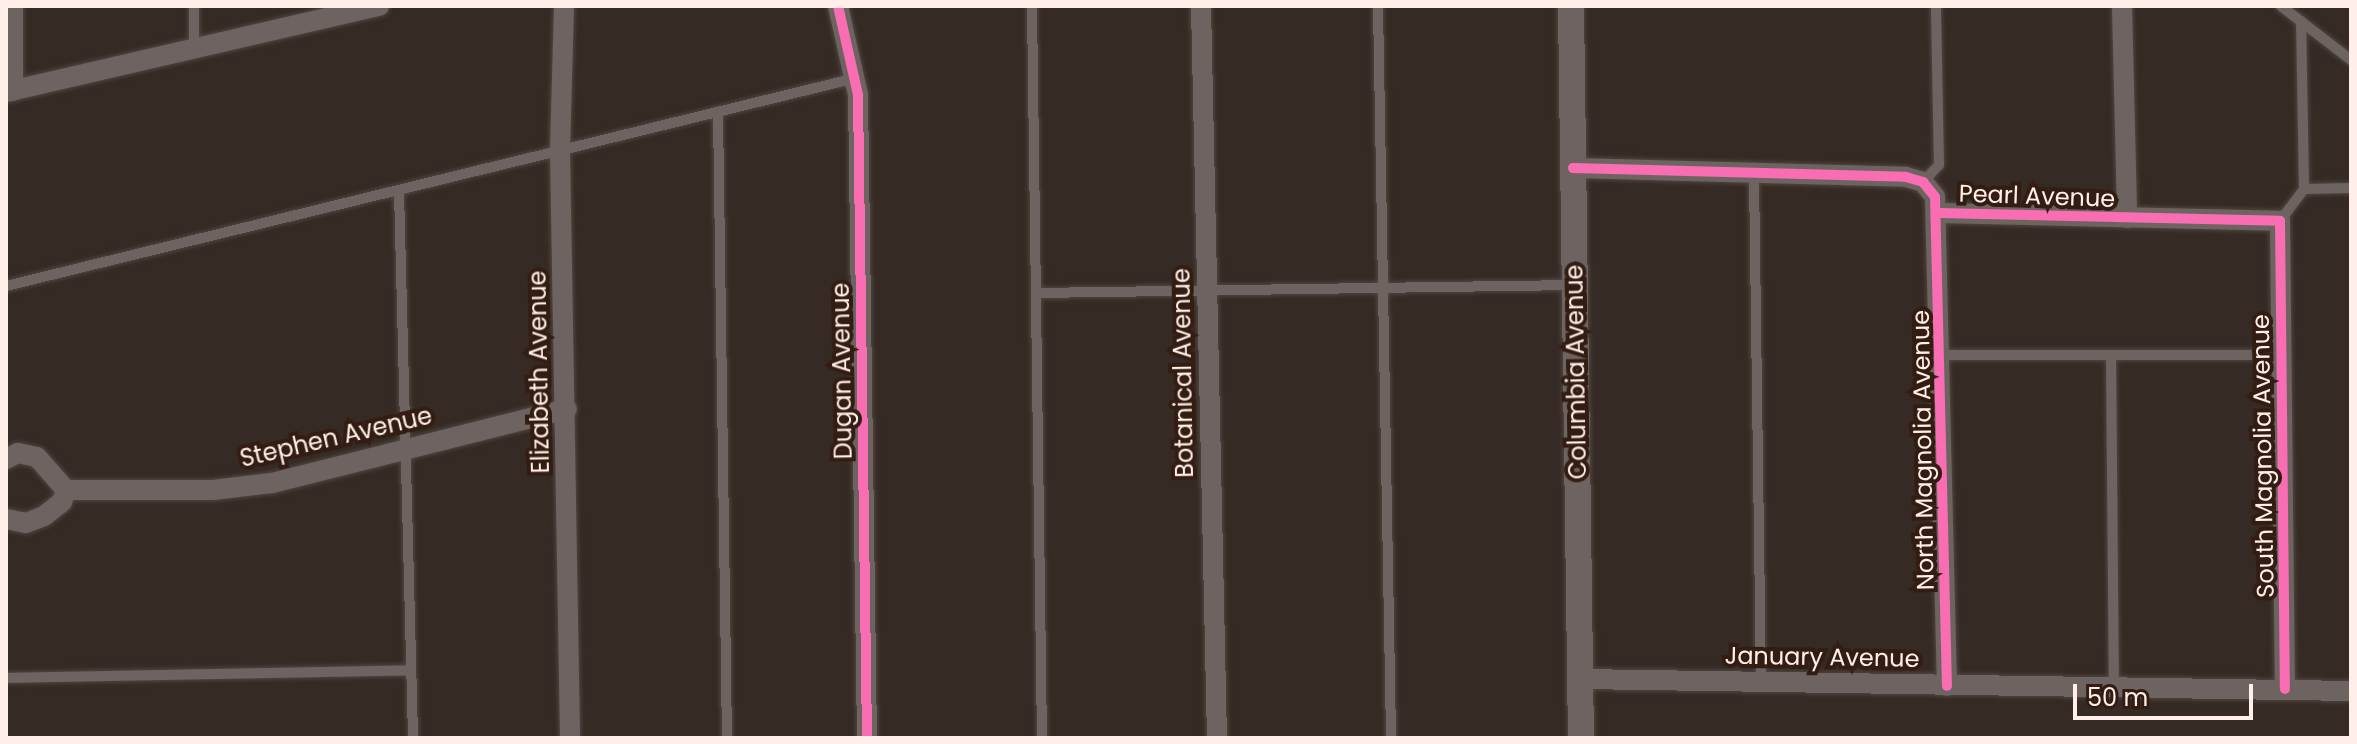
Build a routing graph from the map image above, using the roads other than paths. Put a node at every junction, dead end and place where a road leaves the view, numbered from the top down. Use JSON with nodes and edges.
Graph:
{"nodes":[{"id":1,"x":13,"y":6,"type":"edge"},
{"id":2,"x":194,"y":6,"type":"edge"},
{"id":3,"x":564,"y":6,"type":"edge"},
{"id":4,"x":838,"y":6,"type":"edge"},
{"id":5,"x":1032,"y":6,"type":"edge"},
{"id":6,"x":1201,"y":6,"type":"edge"},
{"id":7,"x":1378,"y":6,"type":"edge"},
{"id":8,"x":1571,"y":6,"type":"edge"},
{"id":9,"x":1936,"y":6,"type":"edge"},
{"id":10,"x":2122,"y":6,"type":"edge"},
{"id":11,"x":2281,"y":6,"type":"edge"},
{"id":12,"x":366,"y":7,"type":"edge"},
{"id":13,"x":2301,"y":21,"type":"junction"},
{"id":14,"x":194,"y":48,"type":"junction"},
{"id":15,"x":2351,"y":60,"type":"edge"},
{"id":16,"x":852,"y":79,"type":"junction"},
{"id":17,"x":10,"y":92,"type":"edge"},
{"id":18,"x":718,"y":112,"type":"junction"},
{"id":19,"x":560,"y":151,"type":"junction"},
{"id":20,"x":1573,"y":168,"type":"junction"},
{"id":21,"x":1754,"y":175,"type":"junction"},
{"id":22,"x":1923,"y":182,"type":"junction"},
{"id":23,"x":2351,"y":188,"type":"edge"},
{"id":24,"x":2304,"y":189,"type":"junction"},
{"id":25,"x":399,"y":191,"type":"junction"},
{"id":26,"x":1939,"y":213,"type":"junction"},
{"id":27,"x":2127,"y":218,"type":"junction"},
{"id":28,"x":2280,"y":221,"type":"junction"},
{"id":29,"x":1575,"y":285,"type":"junction"},
{"id":30,"x":6,"y":286,"type":"edge"},
{"id":31,"x":1382,"y":288,"type":"junction"},
{"id":32,"x":1207,"y":291,"type":"junction"},
{"id":33,"x":1036,"y":293,"type":"junction"},
{"id":34,"x":1941,"y":355,"type":"junction"},
{"id":35,"x":2111,"y":355,"type":"junction"},
{"id":36,"x":2282,"y":355,"type":"junction"},
{"id":37,"x":567,"y":409,"type":"junction"},
{"id":38,"x":406,"y":447,"type":"junction"},
{"id":39,"x":6,"y":459,"type":"edge"},
{"id":40,"x":66,"y":490,"type":"junction"},
{"id":41,"x":6,"y":519,"type":"edge"},
{"id":42,"x":411,"y":670,"type":"junction"},
{"id":43,"x":6,"y":678,"type":"edge"},
{"id":44,"x":1580,"y":679,"type":"junction"},
{"id":45,"x":1761,"y":681,"type":"junction"},
{"id":46,"x":1947,"y":686,"type":"junction"},
{"id":47,"x":2114,"y":688,"type":"junction"},
{"id":48,"x":2285,"y":689,"type":"junction"},
{"id":49,"x":2351,"y":691,"type":"edge"},
{"id":50,"x":413,"y":738,"type":"edge"},
{"id":51,"x":570,"y":738,"type":"edge"},
{"id":52,"x":727,"y":738,"type":"edge"},
{"id":53,"x":867,"y":738,"type":"edge"},
{"id":54,"x":1042,"y":738,"type":"edge"},
{"id":55,"x":1217,"y":738,"type":"edge"},
{"id":56,"x":1391,"y":738,"type":"edge"},
{"id":57,"x":1581,"y":738,"type":"edge"}],
"edges":[{"from":1,"to":17,"type":"street"},
{"from":2,"to":14,"type":"lane"},
{"from":3,"to":19,"type":"street","name":"Elizabeth Avenue"},
{"from":4,"to":16,"type":"street","name":"Dugan Avenue"},
{"from":5,"to":33,"type":"lane"},
{"from":6,"to":32,"type":"street","name":"Botanical Avenue"},
{"from":7,"to":31,"type":"lane"},
{"from":8,"to":20,"type":"street","name":"Columbia Avenue"},
{"from":9,"to":22,"type":"lane"},
{"from":10,"to":27,"type":"street"},
{"from":11,"to":13,"type":"lane"},
{"from":12,"to":14,"type":"street"},
{"from":13,"to":15,"type":"lane"},
{"from":13,"to":24,"type":"lane"},
{"from":14,"to":17,"type":"street"},
{"from":16,"to":18,"type":"lane"},
{"from":16,"to":53,"type":"street","name":"Dugan Avenue"},
{"from":18,"to":19,"type":"lane"},
{"from":18,"to":52,"type":"lane"},
{"from":19,"to":25,"type":"lane"},
{"from":19,"to":37,"type":"street","name":"Elizabeth Avenue"},
{"from":20,"to":21,"type":"street"},
{"from":20,"to":29,"type":"street","name":"Columbia Avenue"},
{"from":21,"to":22,"type":"street"},
{"from":21,"to":45,"type":"lane"},
{"from":22,"to":26,"type":"street","name":"Pearl Avenue"},
{"from":23,"to":24,"type":"lane"},
{"from":24,"to":28,"type":"lane"},
{"from":25,"to":30,"type":"lane"},
{"from":25,"to":38,"type":"lane"},
{"from":26,"to":27,"type":"street","name":"Pearl Avenue"},
{"from":26,"to":34,"type":"street","name":"North Magnolia Avenue"},
{"from":27,"to":28,"type":"street","name":"Pearl Avenue"},
{"from":28,"to":36,"type":"street","name":"South Magnolia Avenue"},
{"from":29,"to":31,"type":"lane"},
{"from":29,"to":44,"type":"street","name":"Columbia Avenue"},
{"from":31,"to":32,"type":"lane"},
{"from":31,"to":56,"type":"lane"},
{"from":32,"to":33,"type":"lane"},
{"from":32,"to":55,"type":"street","name":"Botanical Avenue"},
{"from":33,"to":54,"type":"lane"},
{"from":34,"to":35,"type":"lane"},
{"from":34,"to":46,"type":"street","name":"North Magnolia Avenue"},
{"from":35,"to":36,"type":"lane"},
{"from":35,"to":47,"type":"lane"},
{"from":36,"to":48,"type":"street","name":"South Magnolia Avenue"},
{"from":37,"to":38,"type":"street","name":"Stephen Avenue"},
{"from":37,"to":51,"type":"street","name":"Elizabeth Avenue"},
{"from":38,"to":40,"type":"street","name":"Stephen Avenue"},
{"from":38,"to":42,"type":"lane"},
{"from":39,"to":40,"type":"street"},
{"from":40,"to":41,"type":"street"},
{"from":42,"to":43,"type":"lane"},
{"from":42,"to":50,"type":"lane"},
{"from":44,"to":45,"type":"street","name":"January Avenue"},
{"from":44,"to":57,"type":"street","name":"Columbia Avenue"},
{"from":45,"to":46,"type":"street","name":"January Avenue"},
{"from":46,"to":47,"type":"street","name":"January Avenue"},
{"from":47,"to":48,"type":"street","name":"January Avenue"},
{"from":48,"to":49,"type":"street","name":"January Avenue"}]}
